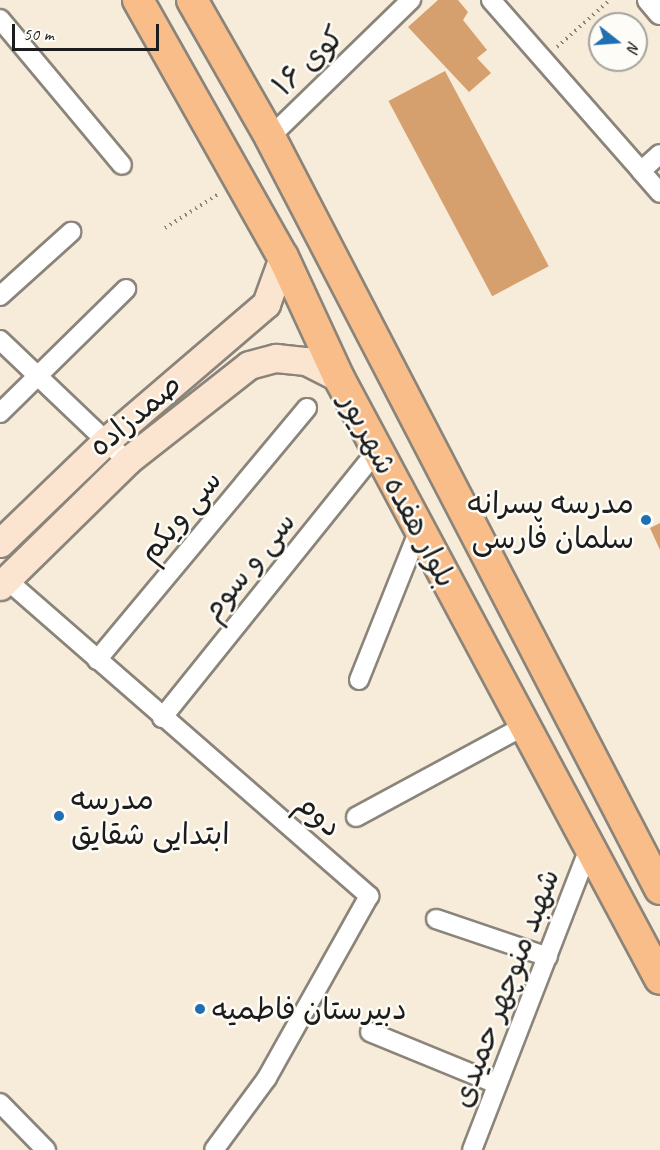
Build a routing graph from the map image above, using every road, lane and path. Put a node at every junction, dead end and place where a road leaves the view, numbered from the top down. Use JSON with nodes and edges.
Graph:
{"nodes":[{"id":1,"x":138,"y":0,"type":"edge"},
{"id":2,"x":192,"y":0,"type":"edge"},
{"id":3,"x":411,"y":0,"type":"edge"},
{"id":4,"x":491,"y":0,"type":"edge"},
{"id":5,"x":610,"y":0,"type":"edge"},
{"id":6,"x":649,"y":0,"type":"edge"},
{"id":7,"x":660,"y":13,"type":"edge"},
{"id":8,"x":3,"y":30,"type":"edge"},
{"id":9,"x":541,"y":61,"type":"junction"},
{"id":10,"x":270,"y":137,"type":"junction"},
{"id":11,"x":660,"y":154,"type":"edge"},
{"id":12,"x":122,"y":165,"type":"dead end"},
{"id":13,"x":641,"y":171,"type":"junction"},
{"id":14,"x":241,"y":179,"type":"junction"},
{"id":15,"x":660,"y":193,"type":"edge"},
{"id":16,"x":165,"y":228,"type":"dead end"},
{"id":17,"x":71,"y":232,"type":"dead end"},
{"id":18,"x":283,"y":257,"type":"junction"},
{"id":19,"x":126,"y":289,"type":"dead end"},
{"id":20,"x":0,"y":296,"type":"edge"},
{"id":21,"x":0,"y":340,"type":"edge"},
{"id":22,"x":37,"y":375,"type":"junction"},
{"id":23,"x":339,"y":378,"type":"junction"},
{"id":24,"x":307,"y":408,"type":"dead end"},
{"id":25,"x":0,"y":413,"type":"edge"},
{"id":26,"x":106,"y":441,"type":"junction"},
{"id":27,"x":378,"y":449,"type":"junction"},
{"id":28,"x":127,"y":461,"type":"junction"},
{"id":29,"x":419,"y":530,"type":"junction"},
{"id":30,"x":0,"y":543,"type":"edge"},
{"id":31,"x":2,"y":580,"type":"edge"},
{"id":32,"x":97,"y":660,"type":"junction"},
{"id":33,"x":360,"y":680,"type":"dead end"},
{"id":34,"x":162,"y":718,"type":"junction"},
{"id":35,"x":526,"y":725,"type":"junction"},
{"id":36,"x":356,"y":817,"type":"dead end"},
{"id":37,"x":590,"y":846,"type":"junction"},
{"id":38,"x":660,"y":888,"type":"edge"},
{"id":39,"x":624,"y":909,"type":"junction"},
{"id":40,"x":435,"y":919,"type":"dead end"},
{"id":41,"x":548,"y":957,"type":"junction"},
{"id":42,"x":659,"y":979,"type":"edge"},
{"id":43,"x":370,"y":1032,"type":"dead end"},
{"id":44,"x":497,"y":1084,"type":"junction"},
{"id":45,"x":0,"y":1103,"type":"edge"},
{"id":46,"x":46,"y":1150,"type":"edge"},
{"id":47,"x":214,"y":1150,"type":"edge"},
{"id":48,"x":472,"y":1150,"type":"edge"}],
"edges":[{"from":1,"to":14,"type":"main road","name":"بلوار هفده شهریور"},
{"from":2,"to":10,"type":"main road","name":"بلوار هفده شهریور"},
{"from":3,"to":10,"type":"street","name":"کوی ۱۶"},
{"from":4,"to":9,"type":"street"},
{"from":5,"to":9,"type":"path"},
{"from":6,"to":7,"type":"street"},
{"from":8,"to":12,"type":"street"},
{"from":9,"to":13,"type":"street"},
{"from":10,"to":38,"type":"main road","name":"بلوار هفده شهریور"},
{"from":11,"to":13,"type":"street"},
{"from":13,"to":15,"type":"street"},
{"from":14,"to":16,"type":"path"},
{"from":14,"to":18,"type":"main road","name":"بلوار هفده شهریور"},
{"from":17,"to":20,"type":"street"},
{"from":18,"to":23,"type":"main road","name":"بلوار هفده شهریور"},
{"from":18,"to":26,"type":"main road","name":"صمدزاده"},
{"from":19,"to":22,"type":"street"},
{"from":21,"to":22,"type":"street"},
{"from":22,"to":25,"type":"street"},
{"from":22,"to":26,"type":"street"},
{"from":23,"to":27,"type":"main road","name":"بلوار هفده شهریور"},
{"from":23,"to":28,"type":"main road","name":"صمدزاده"},
{"from":24,"to":32,"type":"street","name":"سی ویکم"},
{"from":26,"to":28,"type":"street"},
{"from":26,"to":30,"type":"main road","name":"صمدزاده"},
{"from":27,"to":29,"type":"main road","name":"بلوار هفده شهریور"},
{"from":27,"to":34,"type":"street","name":"سی و سوم"},
{"from":28,"to":31,"type":"main road","name":"صمدزاده"},
{"from":29,"to":33,"type":"street"},
{"from":29,"to":35,"type":"main road","name":"بلوار هفده شهریور"},
{"from":31,"to":32,"type":"street","name":"دوم"},
{"from":32,"to":34,"type":"street","name":"دوم"},
{"from":34,"to":47,"type":"street","name":"دوم"},
{"from":35,"to":36,"type":"street"},
{"from":35,"to":37,"type":"main road","name":"بلوار هفده شهریور"},
{"from":37,"to":39,"type":"main road","name":"بلوار هفده شهریور"},
{"from":37,"to":41,"type":"street","name":"شهبد منوچهر حمیدی"},
{"from":38,"to":39,"type":"main road"},
{"from":39,"to":42,"type":"main road","name":"بلوار هفده شهریور"},
{"from":40,"to":41,"type":"street"},
{"from":41,"to":44,"type":"street","name":"شهبد منوچهر حمیدی"},
{"from":43,"to":44,"type":"street"},
{"from":44,"to":48,"type":"street","name":"شهبد منوچهر حمیدی"},
{"from":45,"to":46,"type":"street"}]}
